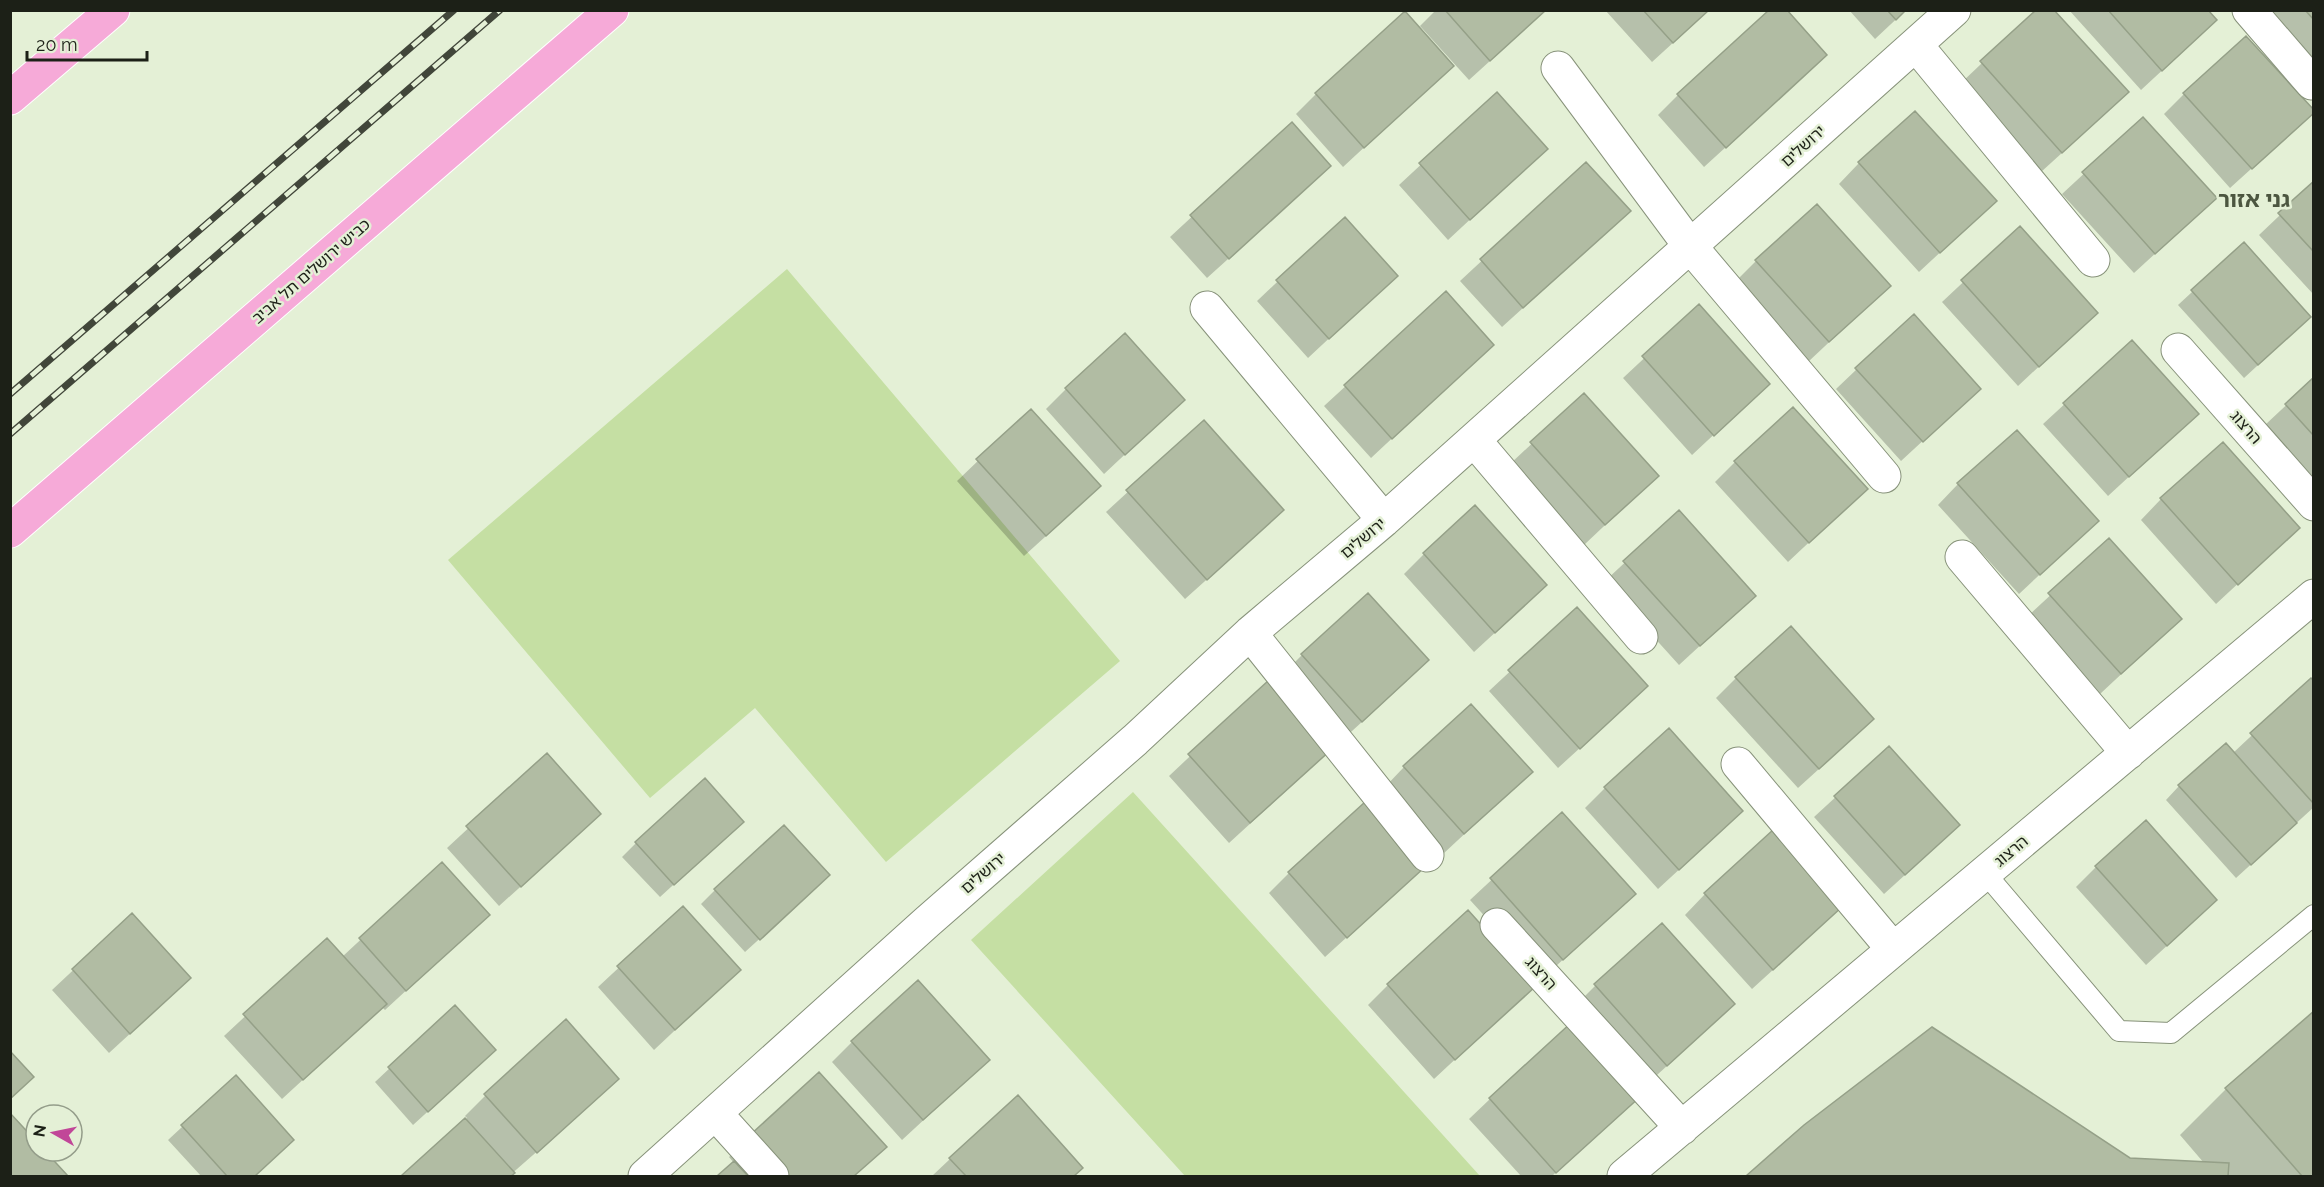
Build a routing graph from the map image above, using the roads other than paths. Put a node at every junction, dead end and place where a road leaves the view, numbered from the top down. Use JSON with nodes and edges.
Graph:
{"nodes":[{"id":1,"x":113,"y":10,"type":"edge"},
{"id":2,"x":612,"y":10,"type":"edge"},
{"id":3,"x":1954,"y":10,"type":"edge"},
{"id":4,"x":2248,"y":10,"type":"edge"},
{"id":5,"x":1916,"y":45,"type":"junction"},
{"id":6,"x":1558,"y":68,"type":"dead end"},
{"id":7,"x":2312,"y":83,"type":"dead end"},
{"id":8,"x":10,"y":98,"type":"edge"},
{"id":9,"x":1690,"y":246,"type":"junction"},
{"id":10,"x":2093,"y":260,"type":"dead end"},
{"id":11,"x":1207,"y":308,"type":"dead end"},
{"id":12,"x":2178,"y":350,"type":"dead end"},
{"id":13,"x":1474,"y":440,"type":"junction"},
{"id":14,"x":1884,"y":476,"type":"dead end"},
{"id":15,"x":2313,"y":504,"type":"edge"},
{"id":16,"x":1384,"y":520,"type":"junction"},
{"id":17,"x":10,"y":531,"type":"edge"},
{"id":18,"x":1962,"y":557,"type":"dead end"},
{"id":19,"x":2313,"y":596,"type":"edge"},
{"id":20,"x":1250,"y":633,"type":"junction"},
{"id":21,"x":1641,"y":637,"type":"dead end"},
{"id":22,"x":2128,"y":753,"type":"junction"},
{"id":23,"x":1738,"y":764,"type":"dead end"},
{"id":24,"x":1426,"y":855,"type":"dead end"},
{"id":25,"x":1985,"y":873,"type":"junction"},
{"id":26,"x":2313,"y":915,"type":"edge"},
{"id":27,"x":1497,"y":925,"type":"dead end"},
{"id":28,"x":1893,"y":950,"type":"junction"},
{"id":29,"x":716,"y":1114,"type":"junction"},
{"id":30,"x":1682,"y":1128,"type":"junction"},
{"id":31,"x":645,"y":1176,"type":"edge"},
{"id":32,"x":772,"y":1176,"type":"edge"},
{"id":33,"x":1624,"y":1176,"type":"edge"}],
"edges":[{"from":1,"to":8,"type":"highway"},
{"from":2,"to":17,"type":"highway","name":"כביש ירושלים תל אביב"},
{"from":3,"to":5,"type":"street","name":"ירושלים"},
{"from":4,"to":7,"type":"street"},
{"from":5,"to":9,"type":"street","name":"ירושלים"},
{"from":5,"to":10,"type":"street"},
{"from":6,"to":9,"type":"street"},
{"from":9,"to":13,"type":"street","name":"ירושלים"},
{"from":9,"to":14,"type":"street"},
{"from":11,"to":16,"type":"street"},
{"from":12,"to":15,"type":"street","name":"הרצוג"},
{"from":13,"to":16,"type":"street","name":"ירושלים"},
{"from":13,"to":21,"type":"street"},
{"from":16,"to":20,"type":"street","name":"ירושלים"},
{"from":18,"to":22,"type":"street"},
{"from":19,"to":22,"type":"street","name":"הרצוג"},
{"from":20,"to":24,"type":"street"},
{"from":20,"to":29,"type":"street","name":"ירושלים"},
{"from":22,"to":25,"type":"street","name":"הרצוג"},
{"from":23,"to":28,"type":"street"},
{"from":25,"to":26,"type":"lane"},
{"from":25,"to":28,"type":"street","name":"הרצוג"},
{"from":27,"to":30,"type":"street","name":"הרצוג"},
{"from":28,"to":30,"type":"street","name":"הרצוג"},
{"from":29,"to":31,"type":"street","name":"ירושלים"},
{"from":29,"to":32,"type":"street"},
{"from":30,"to":33,"type":"street","name":"הרצוג"}]}
